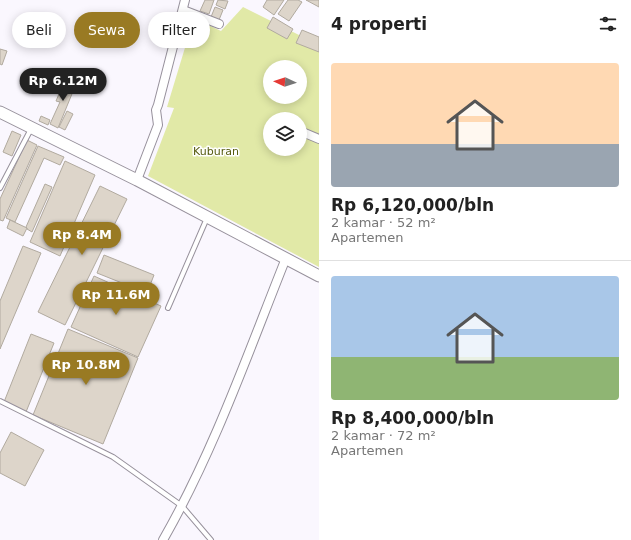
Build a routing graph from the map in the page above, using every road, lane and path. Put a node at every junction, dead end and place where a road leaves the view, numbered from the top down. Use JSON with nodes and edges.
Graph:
{"nodes":[{"id":1,"x":186,"y":0,"type":"edge"},
{"id":2,"x":183,"y":10,"type":"junction"},
{"id":3,"x":219,"y":24,"type":"dead end"},
{"id":4,"x":0,"y":112,"type":"edge"},
{"id":5,"x":32,"y":127,"type":"junction"},
{"id":6,"x":307,"y":133,"type":"edge"},
{"id":7,"x":319,"y":139,"type":"edge"},
{"id":8,"x":2,"y":177,"type":"edge"},
{"id":9,"x":137,"y":180,"type":"junction"},
{"id":10,"x":0,"y":188,"type":"edge"},
{"id":11,"x":207,"y":217,"type":"junction"},
{"id":12,"x":286,"y":258,"type":"junction"},
{"id":13,"x":319,"y":276,"type":"edge"},
{"id":14,"x":168,"y":308,"type":"dead end"},
{"id":15,"x":0,"y":401,"type":"edge"},
{"id":16,"x":182,"y":506,"type":"junction"},
{"id":17,"x":163,"y":540,"type":"edge"},
{"id":18,"x":211,"y":540,"type":"edge"}],
"edges":[{"from":1,"to":2,"type":"street"},
{"from":2,"to":3,"type":"street"},
{"from":2,"to":9,"type":"street"},
{"from":4,"to":5,"type":"main road"},
{"from":5,"to":8,"type":"lane"},
{"from":5,"to":9,"type":"main road"},
{"from":6,"to":7,"type":"street"},
{"from":8,"to":10,"type":"lane"},
{"from":9,"to":11,"type":"main road"},
{"from":11,"to":12,"type":"main road"},
{"from":11,"to":14,"type":"lane"},
{"from":12,"to":13,"type":"main road"},
{"from":12,"to":16,"type":"street"},
{"from":15,"to":16,"type":"lane"},
{"from":16,"to":17,"type":"street"},
{"from":16,"to":18,"type":"lane"}]}
